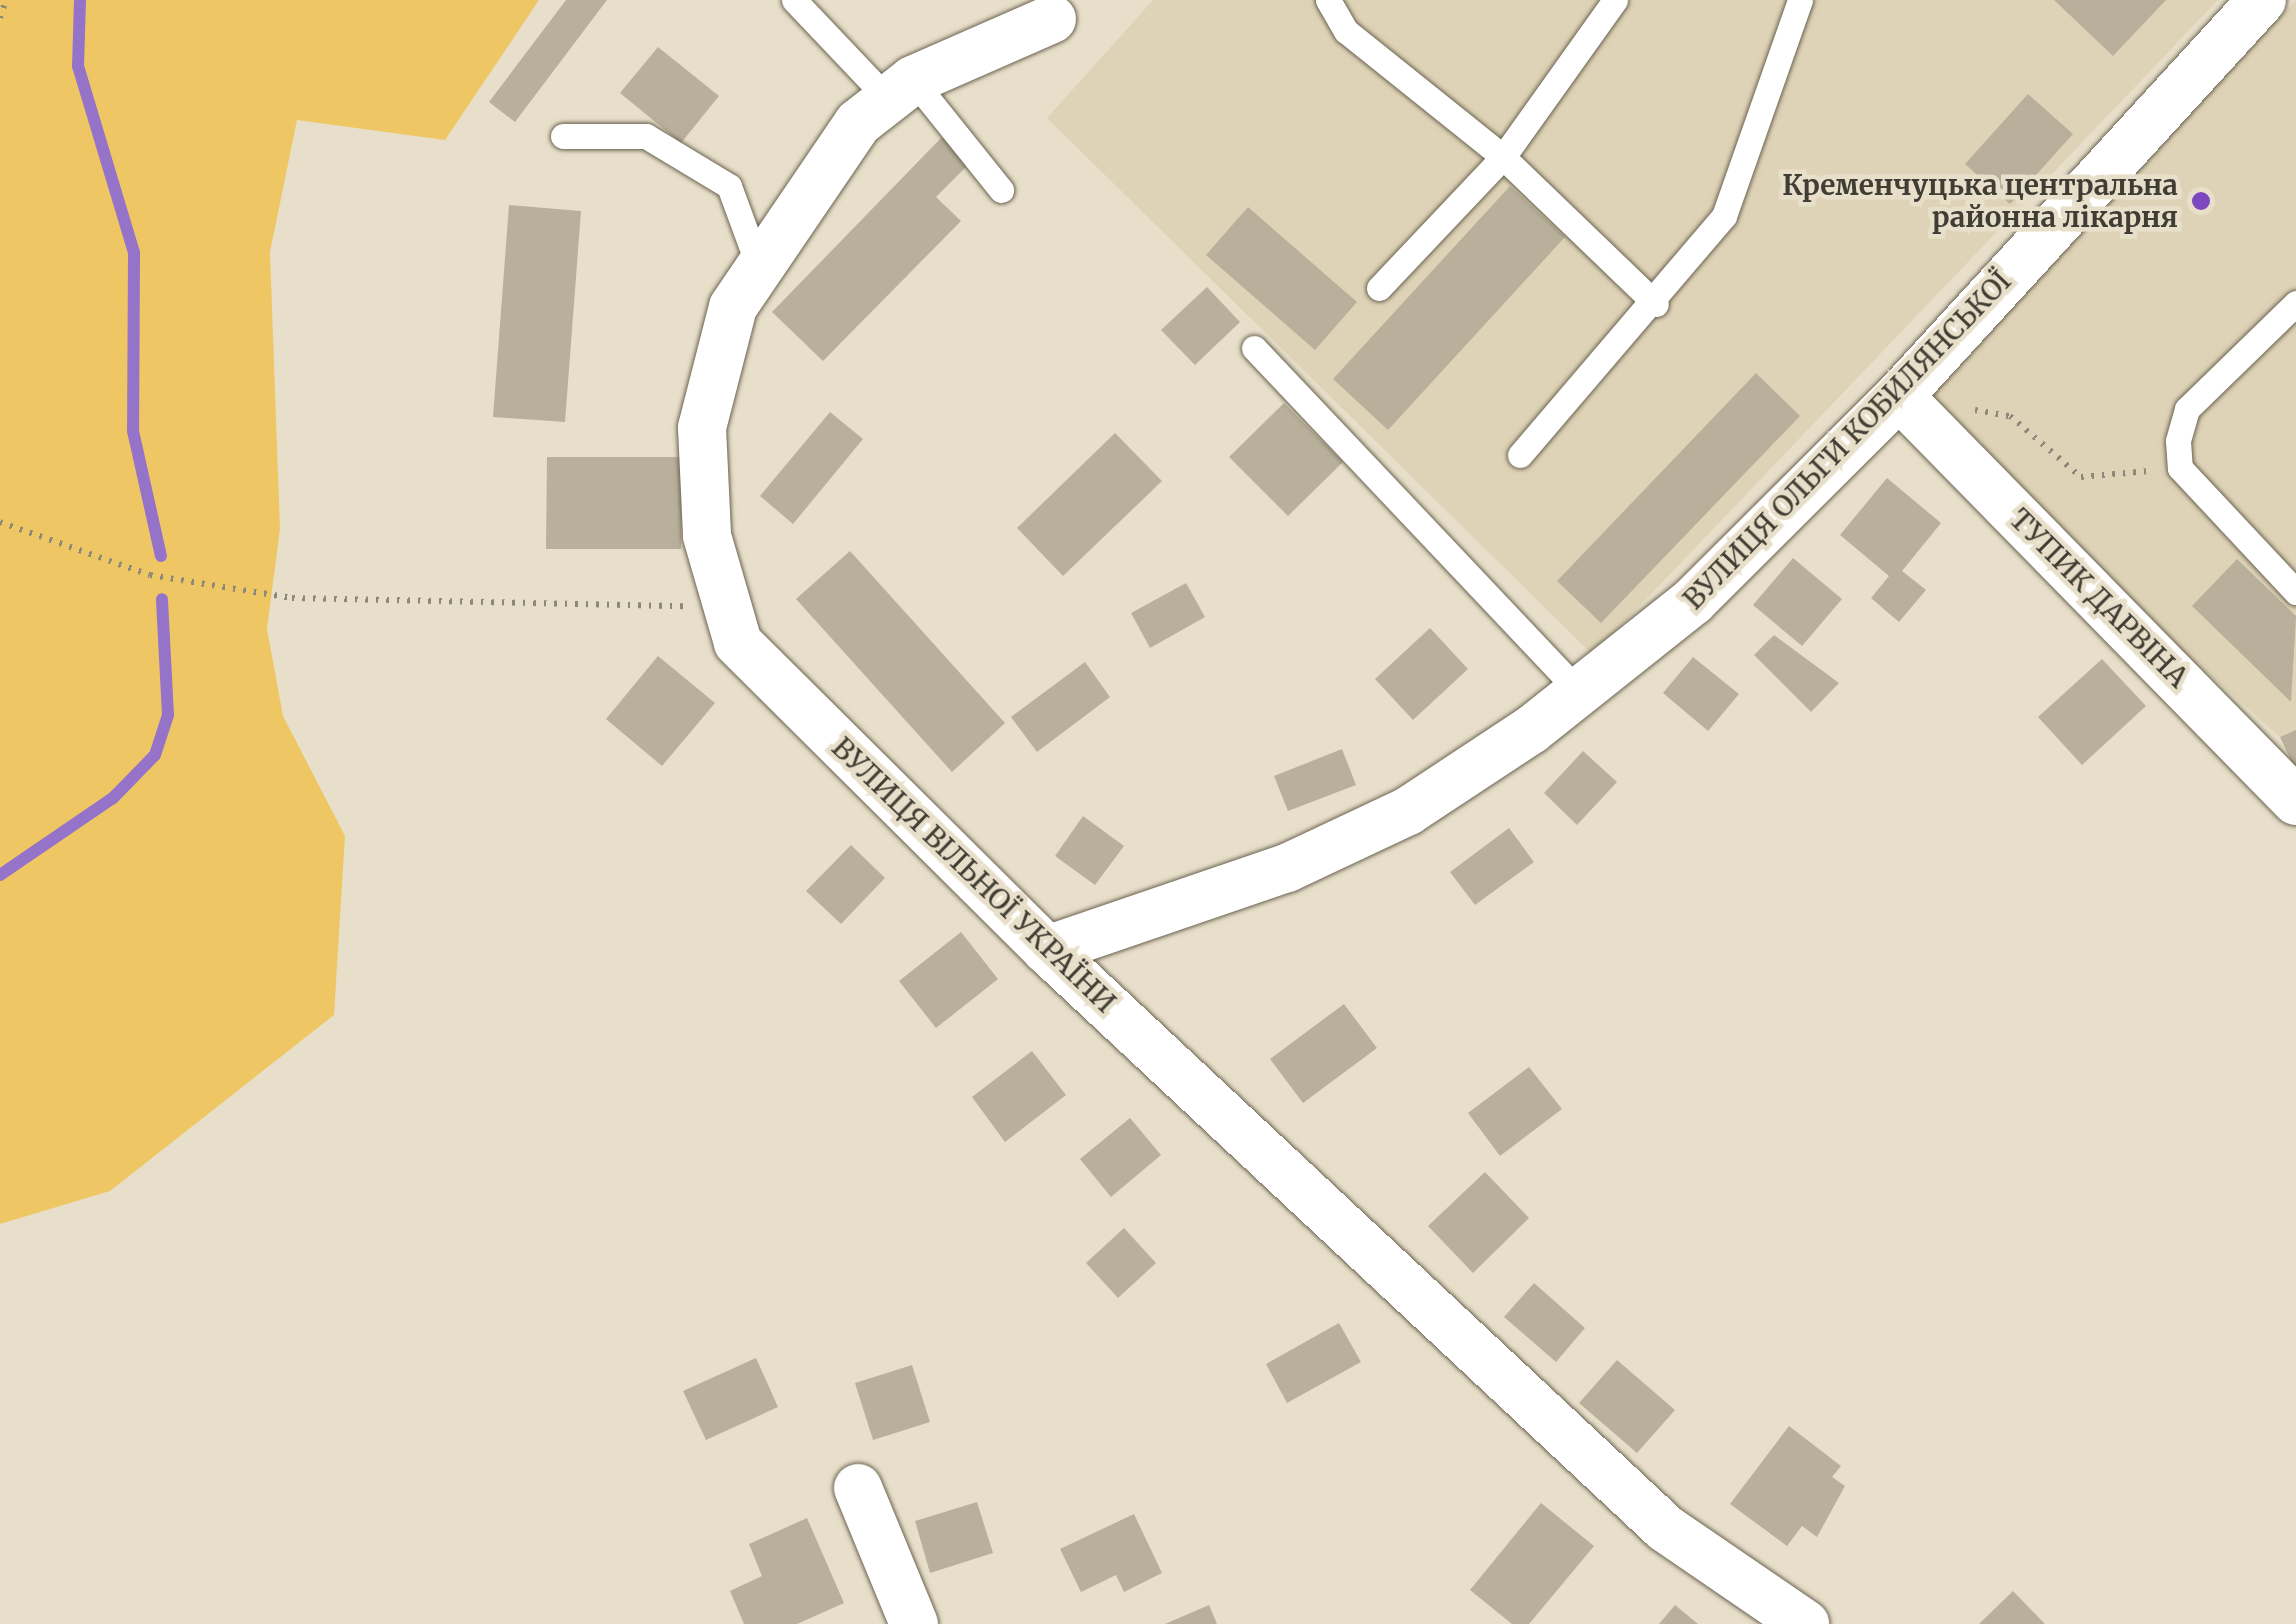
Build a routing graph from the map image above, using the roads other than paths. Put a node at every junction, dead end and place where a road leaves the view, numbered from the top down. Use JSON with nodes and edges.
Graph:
{"nodes":[{"id":1,"x":794,"y":0,"type":"edge"},
{"id":2,"x":1328,"y":0,"type":"edge"},
{"id":3,"x":1615,"y":0,"type":"edge"},
{"id":4,"x":1800,"y":0,"type":"edge"},
{"id":5,"x":2262,"y":0,"type":"edge"},
{"id":6,"x":1052,"y":19,"type":"dead end"},
{"id":7,"x":900,"y":89,"type":"junction"},
{"id":8,"x":562,"y":136,"type":"dead end"},
{"id":9,"x":1503,"y":158,"type":"junction"},
{"id":10,"x":1002,"y":190,"type":"dead end"},
{"id":11,"x":756,"y":262,"type":"junction"},
{"id":12,"x":1380,"y":288,"type":"dead end"},
{"id":13,"x":2296,"y":303,"type":"edge"},
{"id":14,"x":1656,"y":304,"type":"junction"},
{"id":15,"x":1254,"y":348,"type":"dead end"},
{"id":16,"x":1899,"y":396,"type":"junction"},
{"id":17,"x":1520,"y":455,"type":"dead end"},
{"id":18,"x":2296,"y":592,"type":"edge"},
{"id":19,"x":1579,"y":692,"type":"junction"},
{"id":20,"x":2296,"y":801,"type":"edge"},
{"id":21,"x":1047,"y":950,"type":"junction"},
{"id":22,"x":858,"y":1488,"type":"dead end"},
{"id":23,"x":914,"y":1624,"type":"edge"},
{"id":24,"x":1805,"y":1624,"type":"edge"}],
"edges":[{"from":1,"to":7,"type":"lane"},
{"from":2,"to":9,"type":"lane"},
{"from":3,"to":9,"type":"lane"},
{"from":4,"to":14,"type":"lane"},
{"from":5,"to":16,"type":"street","name":"ВУЛИЦЯ ОЛЬГИ КОБИЛЯНСЬКОЇ"},
{"from":6,"to":7,"type":"street","name":"ВУЛИЦЯ ВІЛЬНОЇ УКРАЇНИ"},
{"from":7,"to":10,"type":"lane"},
{"from":7,"to":11,"type":"street","name":"ВУЛИЦЯ ВІЛЬНОЇ УКРАЇНИ"},
{"from":8,"to":11,"type":"lane"},
{"from":9,"to":12,"type":"lane"},
{"from":9,"to":14,"type":"lane"},
{"from":11,"to":21,"type":"street","name":"ВУЛИЦЯ ВІЛЬНОЇ УКРАЇНИ"},
{"from":13,"to":18,"type":"lane"},
{"from":14,"to":17,"type":"lane"},
{"from":15,"to":19,"type":"lane"},
{"from":16,"to":19,"type":"street","name":"ВУЛИЦЯ ОЛЬГИ КОБИЛЯНСЬКОЇ"},
{"from":16,"to":20,"type":"street","name":"ТУПИК ДАРВІНА"},
{"from":19,"to":21,"type":"street","name":"ВУЛИЦЯ ОЛЬГИ КОБИЛЯНСЬКОЇ"},
{"from":21,"to":24,"type":"street","name":"ВУЛИЦЯ ВІЛЬНОЇ УКРАЇНИ"},
{"from":22,"to":23,"type":"street"}]}
